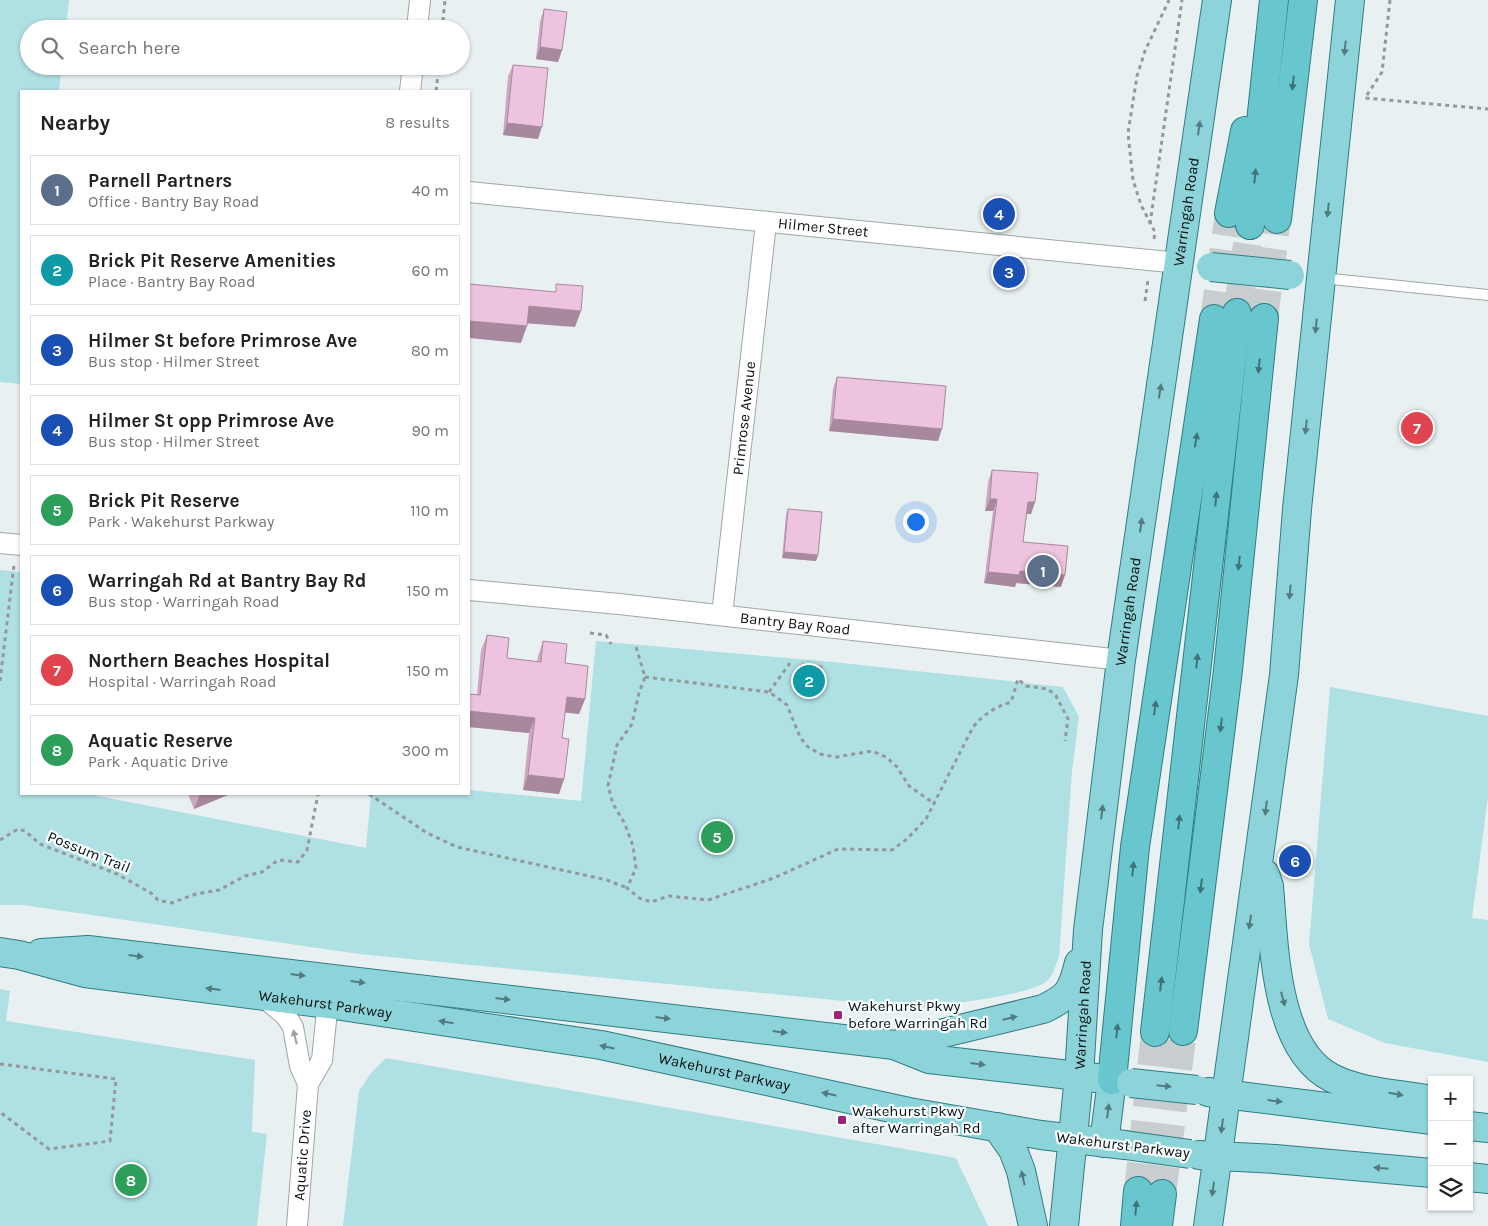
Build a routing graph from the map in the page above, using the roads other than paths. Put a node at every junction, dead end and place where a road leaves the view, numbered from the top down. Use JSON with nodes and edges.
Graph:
{"nodes":[{"id":1,"x":420,"y":0,"type":"edge"},
{"id":2,"x":1217,"y":0,"type":"edge"},
{"id":3,"x":1303,"y":0,"type":"edge"},
{"id":4,"x":1350,"y":0,"type":"edge"},
{"id":5,"x":1273,"y":8,"type":"edge"},
{"id":6,"x":418,"y":20,"type":"edge"},
{"id":7,"x":412,"y":75,"type":"edge"},
{"id":8,"x":410,"y":90,"type":"edge"},
{"id":9,"x":470,"y":192,"type":"edge"},
{"id":10,"x":1240,"y":219,"type":"tunnel mouth"},
{"id":11,"x":1277,"y":219,"type":"tunnel mouth"},
{"id":12,"x":766,"y":223,"type":"junction"},
{"id":13,"x":1179,"y":263,"type":"junction"},
{"id":14,"x":1322,"y":278,"type":"junction"},
{"id":15,"x":1488,"y":295,"type":"edge"},
{"id":16,"x":1264,"y":318,"type":"tunnel mouth"},
{"id":17,"x":470,"y":590,"type":"edge"},
{"id":18,"x":722,"y":615,"type":"junction"},
{"id":19,"x":1121,"y":660,"type":"junction"},
{"id":20,"x":1259,"y":856,"type":"junction"},
{"id":21,"x":1088,"y":930,"type":"junction"},
{"id":22,"x":10,"y":954,"type":"edge"},
{"id":23,"x":329,"y":991,"type":"junction"},
{"id":24,"x":261,"y":995,"type":"junction"},
{"id":25,"x":1183,"y":1031,"type":"tunnel mouth"},
{"id":26,"x":1155,"y":1032,"type":"tunnel mouth"},
{"id":27,"x":894,"y":1045,"type":"junction"},
{"id":28,"x":1079,"y":1076,"type":"junction"},
{"id":29,"x":1122,"y":1081,"type":"junction"},
{"id":30,"x":308,"y":1084,"type":"junction"},
{"id":31,"x":1226,"y":1095,"type":"junction"},
{"id":32,"x":1428,"y":1099,"type":"edge"},
{"id":33,"x":1428,"y":1120,"type":"edge"},
{"id":34,"x":997,"y":1127,"type":"junction"},
{"id":35,"x":1074,"y":1139,"type":"junction"},
{"id":36,"x":1115,"y":1144,"type":"junction"},
{"id":37,"x":1217,"y":1157,"type":"junction"},
{"id":38,"x":1428,"y":1173,"type":"edge"},
{"id":39,"x":1473,"y":1177,"type":"edge"},
{"id":40,"x":1488,"y":1178,"type":"edge"},
{"id":41,"x":297,"y":1226,"type":"edge"},
{"id":42,"x":1033,"y":1226,"type":"edge"},
{"id":43,"x":1064,"y":1226,"type":"edge"},
{"id":44,"x":1135,"y":1226,"type":"edge"},
{"id":45,"x":1158,"y":1226,"type":"edge"},
{"id":46,"x":1208,"y":1226,"type":"edge"}],
"edges":[{"from":1,"to":6,"type":"street"},
{"from":13,"to":2,"type":"main road","name":"Warringah Road","one_way":true},
{"from":3,"to":11,"type":"highway","one_way":true},
{"from":4,"to":14,"type":"main road","one_way":true},
{"from":10,"to":5,"type":"highway","one_way":true},
{"from":7,"to":8,"type":"street"},
{"from":9,"to":12,"type":"street","name":"Hilmer Street"},
{"from":12,"to":13,"type":"street","name":"Hilmer Street"},
{"from":12,"to":18,"type":"street","name":"Primrose Avenue"},
{"from":13,"to":14,"type":"main road","bridge":true},
{"from":19,"to":13,"type":"main road","name":"Warringah Road","one_way":true},
{"from":14,"to":15,"type":"lane"},
{"from":14,"to":20,"type":"main road","one_way":true},
{"from":16,"to":25,"type":"highway","one_way":true},
{"from":17,"to":18,"type":"street","name":"Bantry Bay Road"},
{"from":18,"to":19,"type":"street","name":"Bantry Bay Road"},
{"from":21,"to":19,"type":"main road","name":"Warringah Road","one_way":true},
{"from":20,"to":31,"type":"main road","one_way":true},
{"from":20,"to":32,"type":"main road","one_way":true},
{"from":27,"to":21,"type":"main road","one_way":true},
{"from":21,"to":28,"type":"main road","name":"Warringah Road"},
{"from":22,"to":23,"type":"main road","name":"Wakehurst Parkway","one_way":true},
{"from":24,"to":22,"type":"main road","name":"Wakehurst Parkway","one_way":true},
{"from":23,"to":24,"type":"main road","name":"Wakehurst Parkway"},
{"from":23,"to":27,"type":"main road","name":"Wakehurst Parkway","one_way":true},
{"from":23,"to":30,"type":"street","name":"Aquatic Drive"},
{"from":34,"to":23,"type":"main road","name":"Wakehurst Parkway","one_way":true},
{"from":30,"to":24,"type":"street","name":"Aquatic Drive","one_way":true},
{"from":26,"to":29,"type":"highway"},
{"from":27,"to":28,"type":"main road","name":"Wakehurst Parkway","one_way":true},
{"from":28,"to":29,"type":"main road","name":"Wakehurst Parkway"},
{"from":28,"to":35,"type":"main road","name":"Warringah Road"},
{"from":29,"to":31,"type":"main road","name":"Wakehurst Parkway","one_way":true,"bridge":true},
{"from":36,"to":29,"type":"main road","one_way":true},
{"from":30,"to":41,"type":"street","name":"Aquatic Drive"},
{"from":31,"to":33,"type":"main road","name":"Wakehurst Parkway","one_way":true},
{"from":31,"to":37,"type":"main road","one_way":true},
{"from":34,"to":35,"type":"main road","name":"Wakehurst Parkway"},
{"from":42,"to":34,"type":"main road","one_way":true},
{"from":35,"to":36,"type":"main road","name":"Wakehurst Parkway"},
{"from":35,"to":43,"type":"main road","name":"Warringah Road"},
{"from":36,"to":37,"type":"main road","name":"Wakehurst Parkway","bridge":true},
{"from":38,"to":37,"type":"main road","name":"Wakehurst Parkway","one_way":true},
{"from":37,"to":46,"type":"main road","one_way":true},
{"from":39,"to":40,"type":"main road"},
{"from":44,"to":45,"type":"highway","one_way":true}]}
